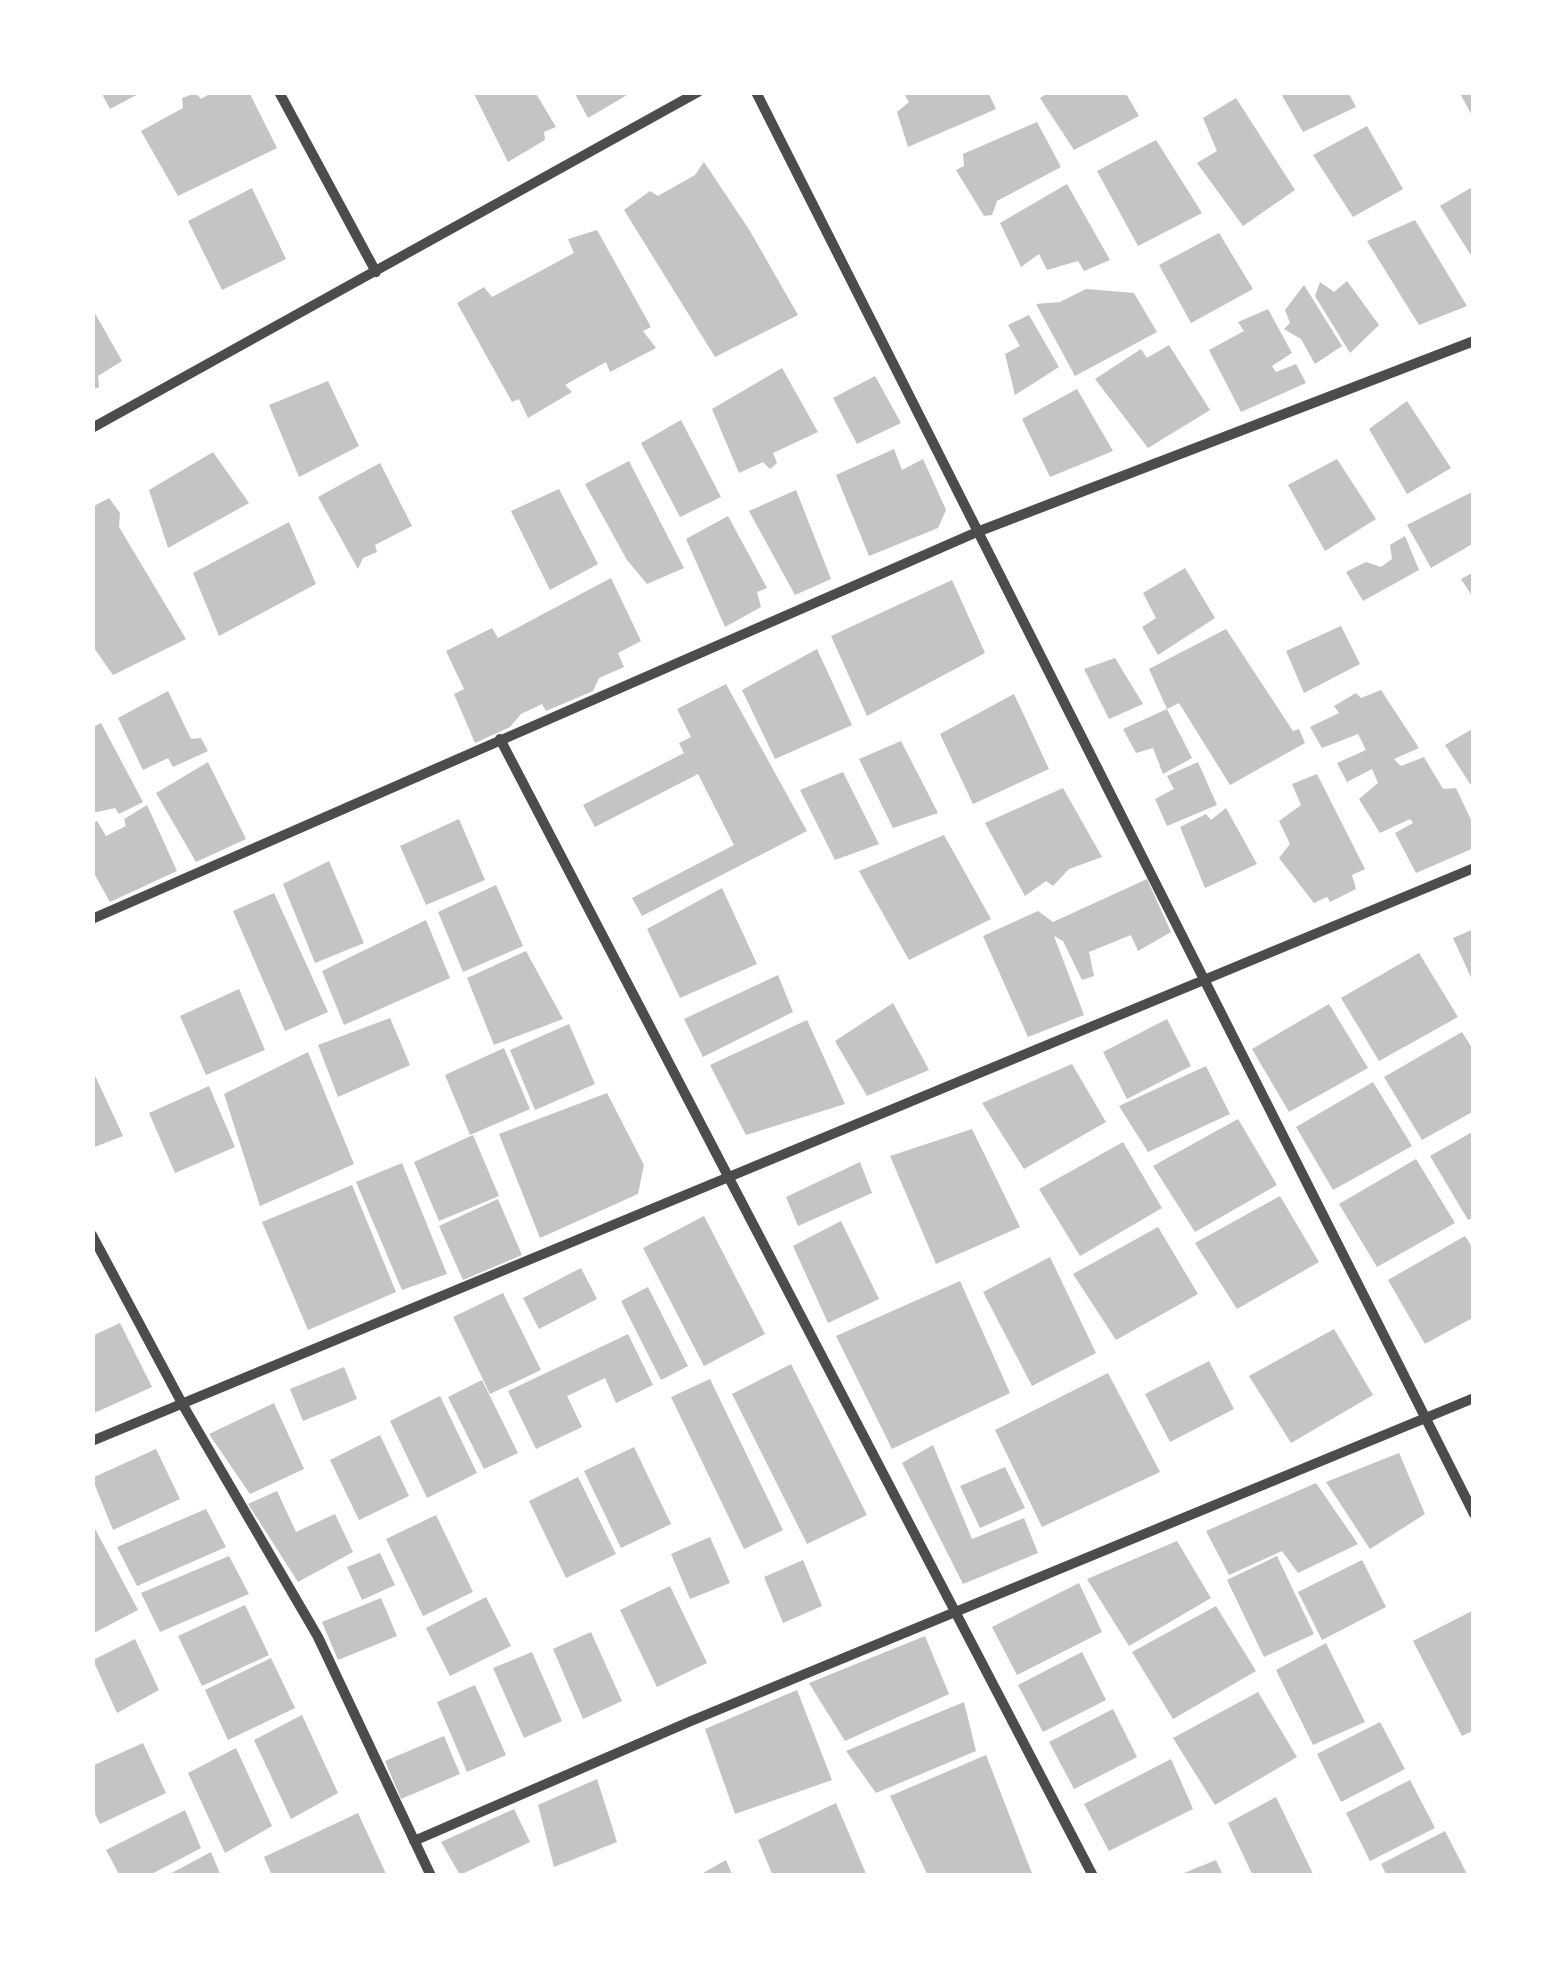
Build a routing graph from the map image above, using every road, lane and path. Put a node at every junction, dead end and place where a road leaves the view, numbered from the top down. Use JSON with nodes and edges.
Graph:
{"nodes":[{"id":1,"x":280,"y":92,"type":"edge"},
{"id":2,"x":698,"y":92,"type":"edge"},
{"id":3,"x":756,"y":92,"type":"edge"},
{"id":4,"x":376,"y":272,"type":"junction"},
{"id":5,"x":1472,"y":344,"type":"edge"},
{"id":6,"x":92,"y":428,"type":"edge"},
{"id":7,"x":977,"y":532,"type":"junction"},
{"id":8,"x":500,"y":740,"type":"junction"},
{"id":9,"x":1474,"y":868,"type":"edge"},
{"id":10,"x":92,"y":919,"type":"edge"},
{"id":11,"x":1207,"y":978,"type":"junction"},
{"id":12,"x":729,"y":1178,"type":"junction"},
{"id":13,"x":92,"y":1235,"type":"edge"},
{"id":14,"x":1474,"y":1398,"type":"edge"},
{"id":15,"x":184,"y":1407,"type":"junction"},
{"id":16,"x":1425,"y":1418,"type":"junction"},
{"id":17,"x":92,"y":1441,"type":"edge"},
{"id":18,"x":1474,"y":1514,"type":"edge"},
{"id":19,"x":955,"y":1611,"type":"junction"},
{"id":20,"x":414,"y":1841,"type":"junction"},
{"id":21,"x":431,"y":1876,"type":"edge"},
{"id":22,"x":1093,"y":1876,"type":"edge"}],
"edges":[{"from":1,"to":4,"type":"street"},
{"from":2,"to":4,"type":"street"},
{"from":3,"to":7,"type":"street"},
{"from":4,"to":6,"type":"street"},
{"from":5,"to":7,"type":"street"},
{"from":7,"to":8,"type":"street"},
{"from":7,"to":11,"type":"street"},
{"from":8,"to":10,"type":"street"},
{"from":8,"to":12,"type":"street"},
{"from":9,"to":11,"type":"street"},
{"from":11,"to":12,"type":"street"},
{"from":11,"to":16,"type":"street"},
{"from":12,"to":15,"type":"street"},
{"from":12,"to":19,"type":"street"},
{"from":13,"to":15,"type":"street"},
{"from":14,"to":16,"type":"street"},
{"from":15,"to":17,"type":"street"},
{"from":15,"to":20,"type":"street"},
{"from":16,"to":18,"type":"street"},
{"from":16,"to":19,"type":"street"},
{"from":19,"to":20,"type":"street"},
{"from":19,"to":22,"type":"street"},
{"from":20,"to":21,"type":"street"}]}
